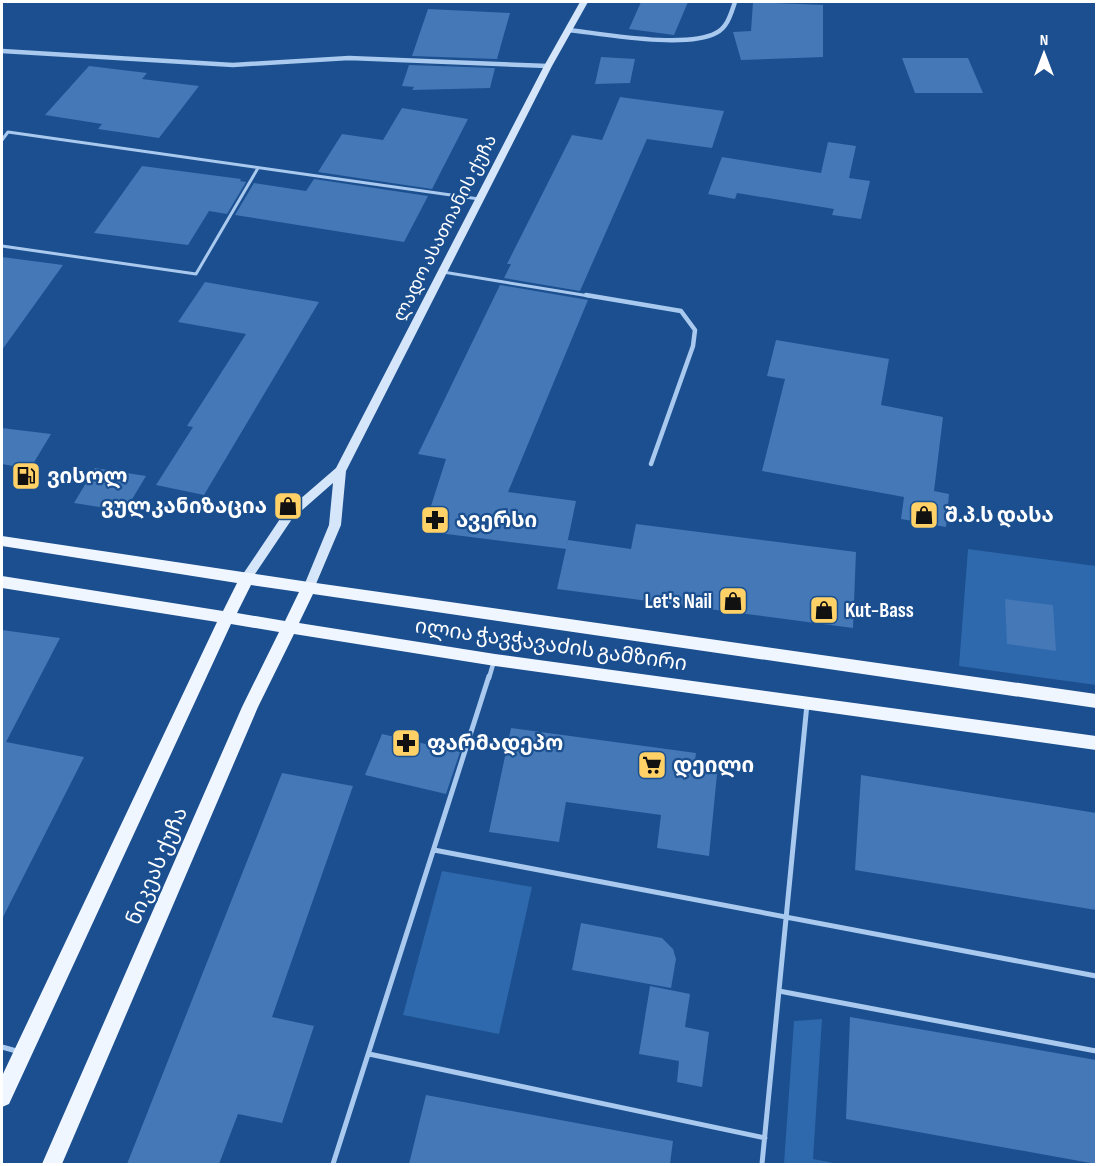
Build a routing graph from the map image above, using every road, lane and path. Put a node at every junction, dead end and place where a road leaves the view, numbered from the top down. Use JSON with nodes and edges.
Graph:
{"nodes":[{"id":1,"x":584,"y":2,"type":"edge"},
{"id":2,"x":735,"y":2,"type":"edge"},
{"id":3,"x":570,"y":30,"type":"junction"},
{"id":4,"x":2,"y":51,"type":"edge"},
{"id":5,"x":548,"y":66,"type":"junction"},
{"id":6,"x":2,"y":140,"type":"edge"},
{"id":7,"x":258,"y":168,"type":"junction"},
{"id":8,"x":480,"y":199,"type":"junction"},
{"id":9,"x":2,"y":246,"type":"edge"},
{"id":10,"x":442,"y":272,"type":"junction"},
{"id":11,"x":651,"y":464,"type":"dead end"},
{"id":12,"x":340,"y":471,"type":"junction"},
{"id":13,"x":2,"y":541,"type":"edge"},
{"id":14,"x":247,"y":577,"type":"junction"},
{"id":15,"x":2,"y":582,"type":"edge"},
{"id":16,"x":309,"y":588,"type":"junction"},
{"id":17,"x":227,"y":618,"type":"junction"},
{"id":18,"x":290,"y":629,"type":"junction"},
{"id":19,"x":495,"y":660,"type":"junction"},
{"id":20,"x":1096,"y":701,"type":"edge"},
{"id":21,"x":808,"y":702,"type":"junction"},
{"id":22,"x":1096,"y":743,"type":"edge"},
{"id":23,"x":434,"y":850,"type":"junction"},
{"id":24,"x":786,"y":917,"type":"junction"},
{"id":25,"x":1096,"y":976,"type":"edge"},
{"id":26,"x":779,"y":992,"type":"junction"},
{"id":27,"x":2,"y":1047,"type":"edge"},
{"id":28,"x":1096,"y":1051,"type":"edge"},
{"id":29,"x":23,"y":1052,"type":"junction"},
{"id":30,"x":369,"y":1053,"type":"junction"},
{"id":31,"x":2,"y":1097,"type":"edge"},
{"id":32,"x":765,"y":1138,"type":"junction"},
{"id":33,"x":52,"y":1164,"type":"edge"},
{"id":34,"x":333,"y":1164,"type":"edge"},
{"id":35,"x":762,"y":1164,"type":"edge"}],
"edges":[{"from":1,"to":3,"type":"main road","name":"ლადო ასათიანის ქუჩა"},
{"from":2,"to":3,"type":"street"},
{"from":3,"to":5,"type":"main road","name":"ლადო ასათიანის ქუჩა"},
{"from":4,"to":5,"type":"street"},
{"from":5,"to":8,"type":"main road","name":"ლადო ასათიანის ქუჩა"},
{"from":6,"to":7,"type":"lane"},
{"from":7,"to":8,"type":"lane"},
{"from":7,"to":9,"type":"lane"},
{"from":8,"to":10,"type":"main road","name":"ლადო ასათიანის ქუჩა"},
{"from":10,"to":11,"type":"lane"},
{"from":10,"to":12,"type":"main road","name":"ლადო ასათიანის ქუჩა"},
{"from":12,"to":14,"type":"main road","name":"ლადო ასათიანის ქუჩა"},
{"from":12,"to":16,"type":"main road","name":"ლადო ასათიანის ქუჩა"},
{"from":13,"to":14,"type":"main road","name":"ილია ჭავჭავაძის გამზირი"},
{"from":14,"to":16,"type":"main road","name":"ილია ჭავჭავაძის გამზირი"},
{"from":14,"to":17,"type":"main road","name":"ნიკეას ქუჩა"},
{"from":15,"to":17,"type":"main road","name":"ილია ჭავჭავაძის გამზირი"},
{"from":16,"to":18,"type":"main road","name":"ნიკეას ქუჩა"},
{"from":16,"to":20,"type":"main road","name":"ილია ჭავჭავაძის გამზირი"},
{"from":17,"to":18,"type":"main road","name":"ილია ჭავჭავაძის გამზირი"},
{"from":17,"to":29,"type":"main road","name":"ნიკეას ქუჩა"},
{"from":18,"to":19,"type":"main road","name":"ილია ჭავჭავაძის გამზირი"},
{"from":18,"to":33,"type":"main road","name":"ნიკეას ქუჩა"},
{"from":19,"to":21,"type":"main road","name":"ილია ჭავჭავაძის გამზირი"},
{"from":19,"to":23,"type":"lane"},
{"from":21,"to":22,"type":"main road","name":"ილია ჭავჭავაძის გამზირი"},
{"from":21,"to":24,"type":"lane"},
{"from":23,"to":24,"type":"lane"},
{"from":23,"to":30,"type":"lane"},
{"from":24,"to":25,"type":"lane"},
{"from":24,"to":26,"type":"lane"},
{"from":26,"to":28,"type":"lane"},
{"from":26,"to":32,"type":"lane"},
{"from":27,"to":29,"type":"lane"},
{"from":29,"to":31,"type":"main road","name":"ნიკეას ქუჩა"},
{"from":30,"to":32,"type":"lane"},
{"from":30,"to":34,"type":"lane"},
{"from":32,"to":35,"type":"lane"}]}
